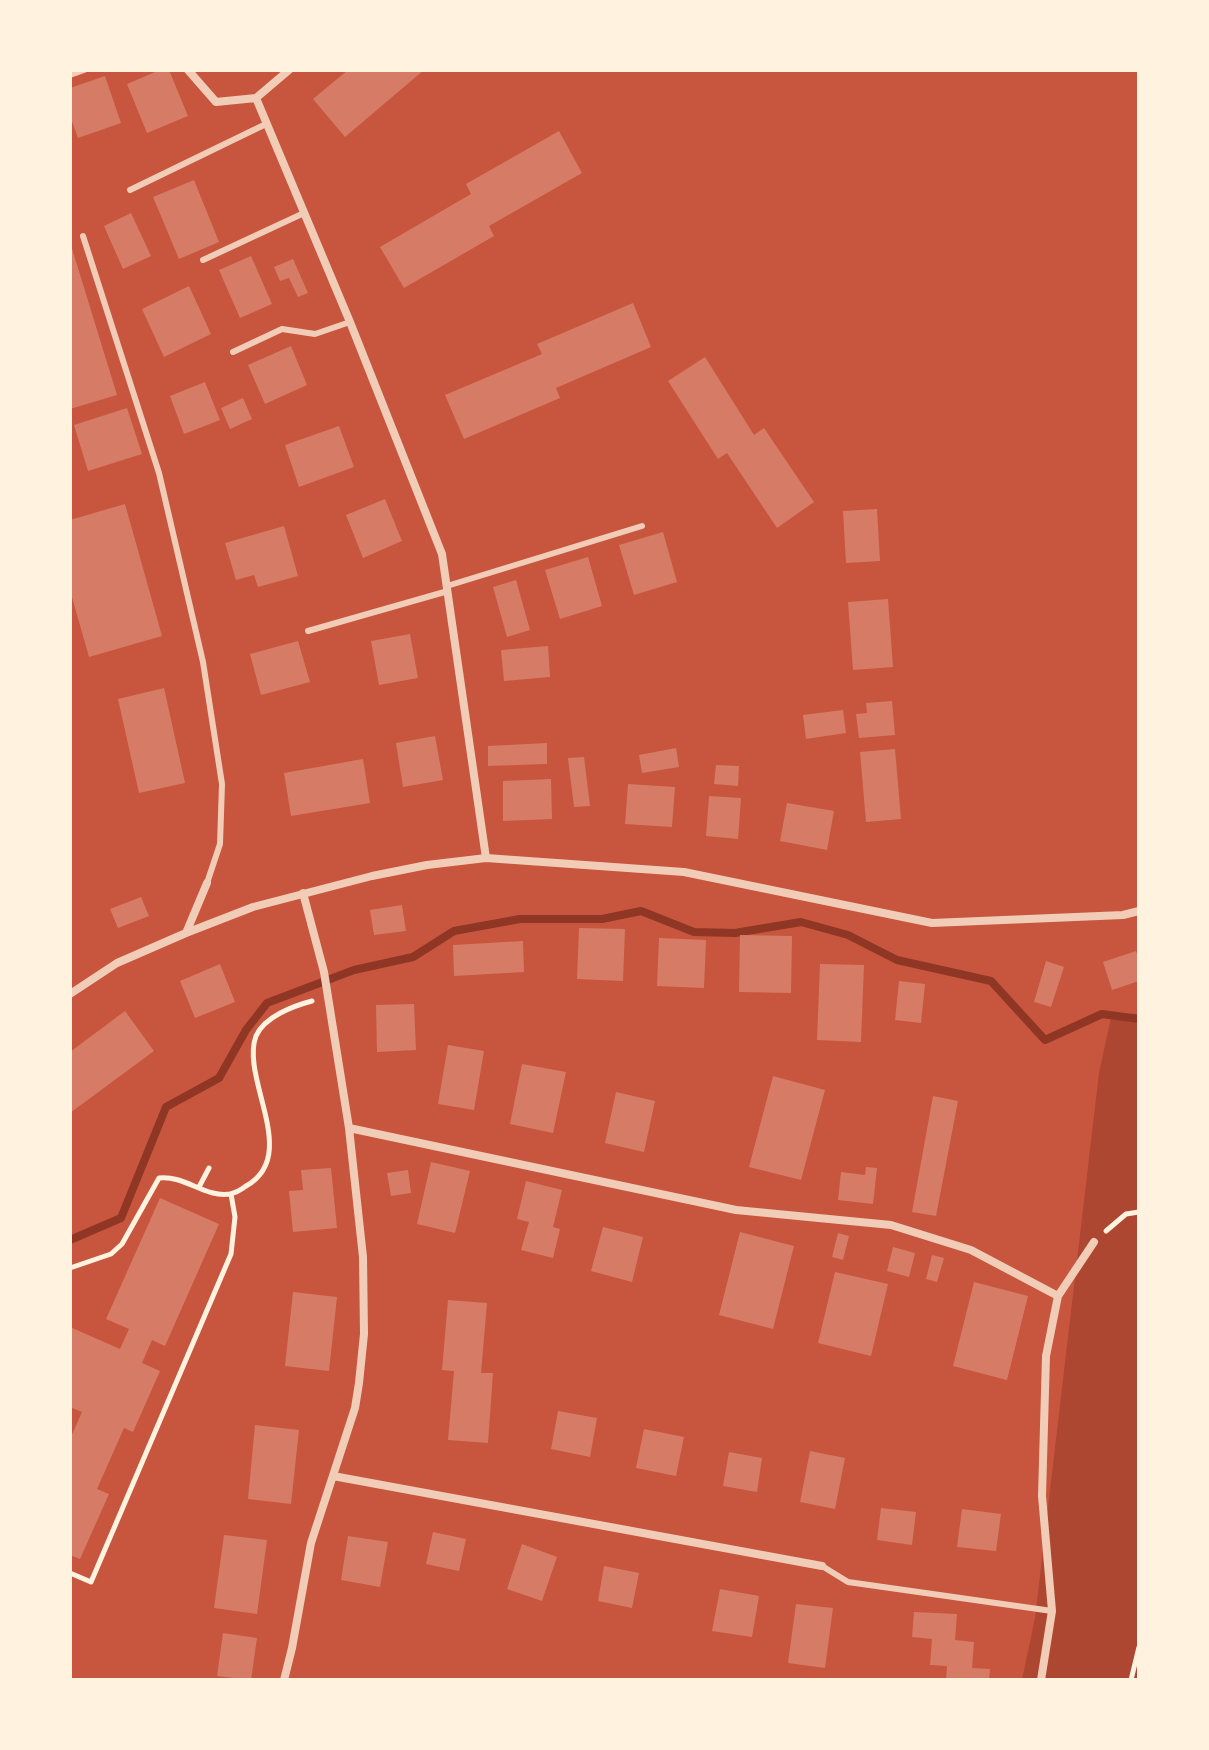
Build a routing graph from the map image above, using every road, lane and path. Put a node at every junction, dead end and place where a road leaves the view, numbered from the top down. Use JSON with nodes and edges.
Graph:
{"nodes":[{"id":1,"x":84,"y":70,"type":"edge"},
{"id":2,"x":188,"y":70,"type":"edge"},
{"id":3,"x":289,"y":70,"type":"edge"},
{"id":4,"x":70,"y":75,"type":"edge"},
{"id":5,"x":256,"y":98,"type":"junction"},
{"id":6,"x":266,"y":124,"type":"junction"},
{"id":7,"x":130,"y":190,"type":"dead end"},
{"id":8,"x":304,"y":213,"type":"junction"},
{"id":9,"x":83,"y":236,"type":"dead end"},
{"id":10,"x":203,"y":260,"type":"dead end"},
{"id":11,"x":350,"y":322,"type":"junction"},
{"id":12,"x":233,"y":352,"type":"dead end"},
{"id":13,"x":642,"y":526,"type":"dead end"},
{"id":14,"x":448,"y":588,"type":"junction"},
{"id":15,"x":308,"y":631,"type":"dead end"},
{"id":16,"x":486,"y":858,"type":"junction"},
{"id":17,"x":207,"y":883,"type":"joint"},
{"id":18,"x":303,"y":893,"type":"junction"},
{"id":19,"x":1139,"y":911,"type":"edge"},
{"id":20,"x":186,"y":933,"type":"junction"},
{"id":21,"x":328,"y":993,"type":"junction"},
{"id":22,"x":70,"y":994,"type":"edge"},
{"id":23,"x":349,"y":1128,"type":"junction"},
{"id":24,"x":209,"y":1168,"type":"dead end"},
{"id":25,"x":199,"y":1187,"type":"junction"},
{"id":26,"x":231,"y":1194,"type":"junction"},
{"id":27,"x":1139,"y":1212,"type":"edge"},
{"id":28,"x":1094,"y":1242,"type":"joint"},
{"id":29,"x":70,"y":1268,"type":"edge"},
{"id":30,"x":1058,"y":1296,"type":"junction"},
{"id":31,"x":333,"y":1476,"type":"junction"},
{"id":32,"x":822,"y":1566,"type":"joint"},
{"id":33,"x":70,"y":1573,"type":"edge"},
{"id":34,"x":1052,"y":1611,"type":"junction"},
{"id":35,"x":1139,"y":1647,"type":"edge"},
{"id":36,"x":284,"y":1680,"type":"edge"},
{"id":37,"x":1041,"y":1680,"type":"edge"},
{"id":38,"x":1131,"y":1680,"type":"edge"}],
"edges":[{"from":1,"to":4,"type":"lane"},
{"from":2,"to":5,"type":"street"},
{"from":3,"to":5,"type":"street"},
{"from":5,"to":6,"type":"street"},
{"from":6,"to":7,"type":"lane"},
{"from":6,"to":8,"type":"street"},
{"from":8,"to":10,"type":"lane"},
{"from":8,"to":11,"type":"street"},
{"from":9,"to":17,"type":"lane"},
{"from":11,"to":12,"type":"lane"},
{"from":11,"to":14,"type":"street"},
{"from":13,"to":14,"type":"lane"},
{"from":14,"to":15,"type":"lane"},
{"from":14,"to":16,"type":"street"},
{"from":16,"to":18,"type":"street"},
{"from":16,"to":19,"type":"street"},
{"from":17,"to":20,"type":"street"},
{"from":18,"to":20,"type":"street"},
{"from":18,"to":21,"type":"street"},
{"from":20,"to":22,"type":"street"},
{"from":21,"to":23,"type":"street"},
{"from":21,"to":26,"type":"path"},
{"from":23,"to":30,"type":"street"},
{"from":23,"to":31,"type":"street"},
{"from":24,"to":25,"type":"path"},
{"from":25,"to":26,"type":"path"},
{"from":25,"to":29,"type":"path"},
{"from":26,"to":33,"type":"path"},
{"from":27,"to":28,"type":"path"},
{"from":28,"to":30,"type":"street"},
{"from":30,"to":34,"type":"street"},
{"from":31,"to":32,"type":"street"},
{"from":31,"to":36,"type":"street"},
{"from":32,"to":34,"type":"lane"},
{"from":34,"to":37,"type":"street"},
{"from":35,"to":38,"type":"path"}]}
